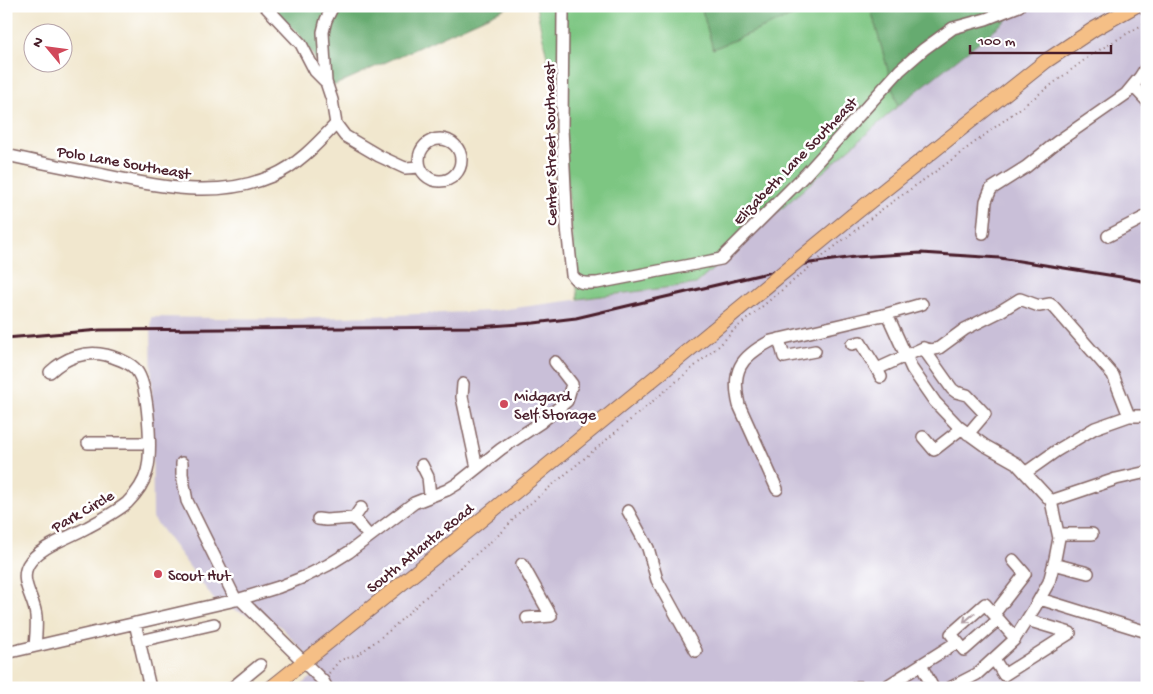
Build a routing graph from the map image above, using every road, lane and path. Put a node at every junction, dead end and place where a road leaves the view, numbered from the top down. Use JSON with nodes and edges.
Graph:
{"nodes":[{"id":1,"x":265,"y":6,"type":"edge"},
{"id":2,"x":333,"y":6,"type":"edge"},
{"id":3,"x":1019,"y":6,"type":"edge"},
{"id":4,"x":1135,"y":6,"type":"edge"},
{"id":5,"x":1144,"y":6,"type":"edge"},
{"id":6,"x":563,"y":11,"type":"dead end"},
{"id":7,"x":1147,"y":12,"type":"edge"},
{"id":8,"x":1147,"y":22,"type":"edge"},
{"id":9,"x":1147,"y":66,"type":"edge"},
{"id":10,"x":326,"y":82,"type":"junction"},
{"id":11,"x":1133,"y":86,"type":"junction"},
{"id":12,"x":1147,"y":101,"type":"edge"},
{"id":13,"x":336,"y":124,"type":"junction"},
{"id":14,"x":6,"y":155,"type":"edge"},
{"id":15,"x":420,"y":168,"type":"dead end"},
{"id":16,"x":1147,"y":216,"type":"edge"},
{"id":17,"x":983,"y":233,"type":"dead end"},
{"id":18,"x":1108,"y":236,"type":"dead end"},
{"id":19,"x":572,"y":275,"type":"joint"},
{"id":20,"x":922,"y":304,"type":"dead end"},
{"id":21,"x":887,"y":314,"type":"junction"},
{"id":22,"x":779,"y":340,"type":"junction"},
{"id":23,"x":852,"y":344,"type":"dead end"},
{"id":24,"x":923,"y":348,"type":"junction"},
{"id":25,"x":815,"y":351,"type":"dead end"},
{"id":26,"x":906,"y":357,"type":"junction"},
{"id":27,"x":555,"y":362,"type":"dead end"},
{"id":28,"x":50,"y":372,"type":"dead end"},
{"id":29,"x":463,"y":384,"type":"dead end"},
{"id":30,"x":1129,"y":416,"type":"junction"},
{"id":31,"x":1147,"y":416,"type":"edge"},
{"id":32,"x":964,"y":431,"type":"junction"},
{"id":33,"x":923,"y":437,"type":"dead end"},
{"id":34,"x":149,"y":442,"type":"junction"},
{"id":35,"x":88,"y":443,"type":"dead end"},
{"id":36,"x":182,"y":463,"type":"dead end"},
{"id":37,"x":422,"y":466,"type":"dead end"},
{"id":38,"x":477,"y":468,"type":"junction"},
{"id":39,"x":1147,"y":472,"type":"edge"},
{"id":40,"x":1025,"y":473,"type":"junction"},
{"id":41,"x":777,"y":489,"type":"dead end"},
{"id":42,"x":429,"y":497,"type":"junction"},
{"id":43,"x":1051,"y":501,"type":"junction"},
{"id":44,"x":361,"y":508,"type":"dead end"},
{"id":45,"x":628,"y":510,"type":"dead end"},
{"id":46,"x":354,"y":518,"type":"junction"},
{"id":47,"x":318,"y":519,"type":"dead end"},
{"id":48,"x":1058,"y":534,"type":"junction"},
{"id":49,"x":1092,"y":534,"type":"dead end"},
{"id":50,"x":369,"y":536,"type":"junction"},
{"id":51,"x":1013,"y":560,"type":"dead end"},
{"id":52,"x":522,"y":564,"type":"dead end"},
{"id":53,"x":1054,"y":564,"type":"junction"},
{"id":54,"x":1088,"y":573,"type":"dead end"},
{"id":55,"x":238,"y":599,"type":"junction"},
{"id":56,"x":1040,"y":599,"type":"junction"},
{"id":57,"x":996,"y":617,"type":"junction"},
{"id":58,"x":527,"y":618,"type":"dead end"},
{"id":59,"x":1027,"y":620,"type":"junction"},
{"id":60,"x":135,"y":623,"type":"junction"},
{"id":61,"x":214,"y":624,"type":"dead end"},
{"id":62,"x":1147,"y":632,"type":"edge"},
{"id":63,"x":1015,"y":638,"type":"junction"},
{"id":64,"x":140,"y":641,"type":"junction"},
{"id":65,"x":957,"y":642,"type":"junction"},
{"id":66,"x":35,"y":646,"type":"junction"},
{"id":67,"x":696,"y":651,"type":"dead end"},
{"id":68,"x":6,"y":654,"type":"edge"},
{"id":69,"x":994,"y":659,"type":"junction"},
{"id":70,"x":304,"y":662,"type":"junction"},
{"id":71,"x":260,"y":665,"type":"dead end"},
{"id":72,"x":921,"y":665,"type":"junction"},
{"id":73,"x":325,"y":685,"type":"edge"},
{"id":74,"x":150,"y":688,"type":"edge"},
{"id":75,"x":232,"y":688,"type":"edge"},
{"id":76,"x":272,"y":688,"type":"edge"},
{"id":77,"x":884,"y":688,"type":"edge"},
{"id":78,"x":933,"y":688,"type":"edge"},
{"id":79,"x":950,"y":688,"type":"edge"}],
"edges":[{"from":1,"to":10,"type":"street"},
{"from":2,"to":10,"type":"street"},
{"from":3,"to":19,"type":"street","name":"Elizabeth Lane Southeast"},
{"from":4,"to":70,"type":"main road","name":"South Atlanta Road","bridge":true},
{"from":5,"to":7,"type":"street"},
{"from":6,"to":19,"type":"street","name":"Center Street Southeast"},
{"from":8,"to":73,"type":"path","bridge":true},
{"from":9,"to":11,"type":"street"},
{"from":10,"to":13,"type":"street"},
{"from":11,"to":12,"type":"street"},
{"from":11,"to":17,"type":"street"},
{"from":13,"to":14,"type":"street","name":"Polo Lane Southeast"},
{"from":13,"to":15,"type":"street"},
{"from":16,"to":18,"type":"street"},
{"from":20,"to":21,"type":"street"},
{"from":21,"to":22,"type":"street"},
{"from":21,"to":26,"type":"street"},
{"from":22,"to":25,"type":"street"},
{"from":22,"to":41,"type":"street"},
{"from":23,"to":26,"type":"street"},
{"from":24,"to":26,"type":"street"},
{"from":24,"to":30,"type":"street"},
{"from":24,"to":32,"type":"street"},
{"from":26,"to":32,"type":"street"},
{"from":27,"to":38,"type":"street"},
{"from":28,"to":34,"type":"street","name":"Park Circle"},
{"from":29,"to":38,"type":"street"},
{"from":30,"to":31,"type":"street"},
{"from":30,"to":40,"type":"street"},
{"from":32,"to":33,"type":"street"},
{"from":32,"to":40,"type":"street"},
{"from":34,"to":35,"type":"street"},
{"from":34,"to":66,"type":"street","name":"Park Circle"},
{"from":36,"to":55,"type":"street"},
{"from":37,"to":42,"type":"street"},
{"from":38,"to":42,"type":"street"},
{"from":39,"to":43,"type":"street"},
{"from":40,"to":43,"type":"street"},
{"from":42,"to":50,"type":"street"},
{"from":43,"to":48,"type":"street"},
{"from":44,"to":46,"type":"street"},
{"from":45,"to":67,"type":"street"},
{"from":46,"to":47,"type":"street"},
{"from":46,"to":50,"type":"street"},
{"from":48,"to":49,"type":"street"},
{"from":48,"to":53,"type":"street"},
{"from":50,"to":55,"type":"street"},
{"from":51,"to":57,"type":"street"},
{"from":52,"to":58,"type":"street"},
{"from":53,"to":54,"type":"street"},
{"from":53,"to":56,"type":"street"},
{"from":55,"to":60,"type":"street"},
{"from":55,"to":70,"type":"street"},
{"from":56,"to":59,"type":"street"},
{"from":56,"to":62,"type":"street"},
{"from":57,"to":63,"type":"street"},
{"from":57,"to":65,"type":"street"},
{"from":57,"to":65,"type":"street","one_way":true},
{"from":59,"to":63,"type":"street"},
{"from":59,"to":69,"type":"street"},
{"from":60,"to":64,"type":"street"},
{"from":60,"to":66,"type":"street"},
{"from":61,"to":64,"type":"street"},
{"from":63,"to":69,"type":"street"},
{"from":64,"to":74,"type":"street"},
{"from":65,"to":72,"type":"street"},
{"from":66,"to":68,"type":"street"},
{"from":69,"to":79,"type":"street"},
{"from":70,"to":73,"type":"street"},
{"from":70,"to":76,"type":"main road","name":"South Atlanta Road"},
{"from":71,"to":75,"type":"street"},
{"from":72,"to":77,"type":"street"},
{"from":72,"to":78,"type":"street"}]}
